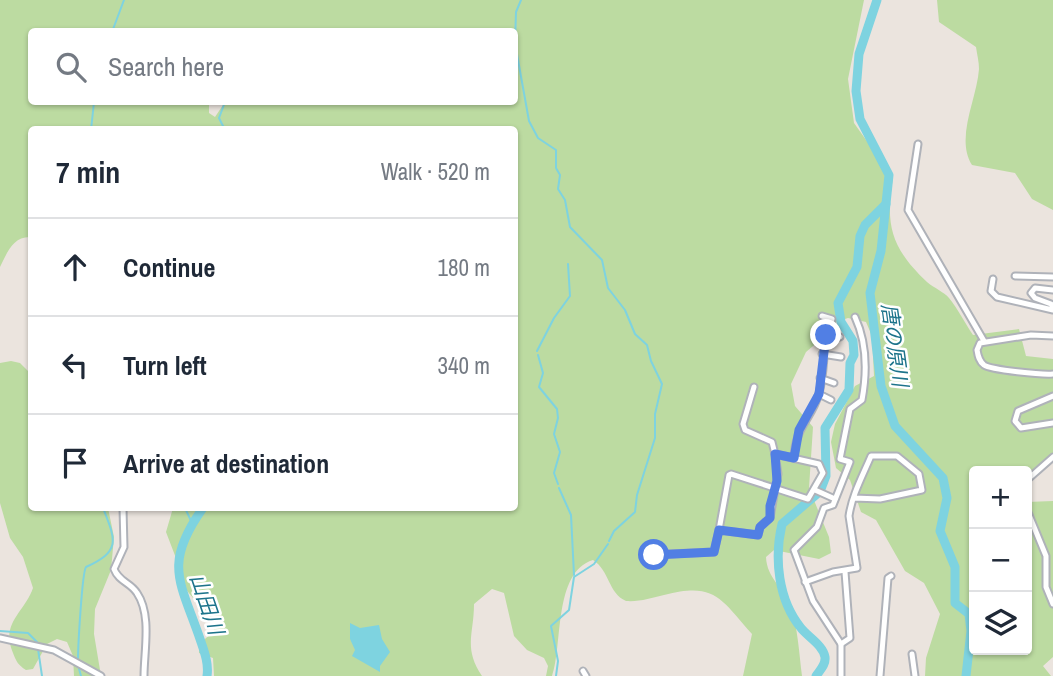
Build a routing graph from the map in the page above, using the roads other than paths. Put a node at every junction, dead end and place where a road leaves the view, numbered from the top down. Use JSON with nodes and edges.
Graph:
{"nodes":[{"id":1,"x":918,"y":144,"type":"dead end"},
{"id":2,"x":1015,"y":276,"type":"dead end"},
{"id":3,"x":1053,"y":277,"type":"edge"},
{"id":4,"x":993,"y":279,"type":"dead end"},
{"id":5,"x":1053,"y":290,"type":"edge"},
{"id":6,"x":1053,"y":309,"type":"edge"},
{"id":7,"x":822,"y":316,"type":"dead end"},
{"id":8,"x":855,"y":317,"type":"dead end"},
{"id":9,"x":826,"y":335,"type":"junction"},
{"id":10,"x":1053,"y":336,"type":"edge"},
{"id":11,"x":840,"y":337,"type":"dead end"},
{"id":12,"x":984,"y":341,"type":"junction"},
{"id":13,"x":822,"y":354,"type":"junction"},
{"id":14,"x":841,"y":357,"type":"dead end"},
{"id":15,"x":1053,"y":374,"type":"edge"},
{"id":16,"x":820,"y":378,"type":"junction"},
{"id":17,"x":834,"y":383,"type":"dead end"},
{"id":18,"x":754,"y":387,"type":"dead end"},
{"id":19,"x":819,"y":394,"type":"junction"},
{"id":20,"x":1053,"y":396,"type":"edge"},
{"id":21,"x":831,"y":400,"type":"dead end"},
{"id":22,"x":1053,"y":423,"type":"edge"},
{"id":23,"x":775,"y":454,"type":"junction"},
{"id":24,"x":1053,"y":457,"type":"edge"},
{"id":25,"x":794,"y":458,"type":"junction"},
{"id":26,"x":1032,"y":476,"type":"edge"},
{"id":27,"x":775,"y":489,"type":"junction"},
{"id":28,"x":816,"y":490,"type":"junction"},
{"id":29,"x":853,"y":498,"type":"junction"},
{"id":30,"x":835,"y":499,"type":"junction"},
{"id":31,"x":123,"y":511,"type":"edge"},
{"id":32,"x":1032,"y":522,"type":"edge"},
{"id":33,"x":719,"y":530,"type":"junction"},
{"id":34,"x":647,"y":555,"type":"dead end"},
{"id":35,"x":845,"y":572,"type":"junction"},
{"id":36,"x":891,"y":576,"type":"dead end"},
{"id":37,"x":805,"y":582,"type":"junction"},
{"id":38,"x":1053,"y":604,"type":"edge"},
{"id":39,"x":0,"y":638,"type":"edge"},
{"id":40,"x":841,"y":644,"type":"junction"},
{"id":41,"x":912,"y":654,"type":"dead end"},
{"id":42,"x":101,"y":676,"type":"edge"},
{"id":43,"x":144,"y":676,"type":"edge"},
{"id":44,"x":841,"y":676,"type":"edge"},
{"id":45,"x":880,"y":676,"type":"edge"},
{"id":46,"x":915,"y":676,"type":"edge"}],
"edges":[{"from":1,"to":12,"type":"street"},
{"from":2,"to":3,"type":"street"},
{"from":4,"to":6,"type":"street"},
{"from":5,"to":6,"type":"street"},
{"from":7,"to":9,"type":"street"},
{"from":8,"to":30,"type":"street"},
{"from":9,"to":11,"type":"street"},
{"from":9,"to":13,"type":"street"},
{"from":10,"to":12,"type":"street"},
{"from":12,"to":15,"type":"street"},
{"from":13,"to":14,"type":"street"},
{"from":13,"to":16,"type":"street"},
{"from":16,"to":17,"type":"street"},
{"from":16,"to":19,"type":"street"},
{"from":18,"to":23,"type":"street"},
{"from":19,"to":21,"type":"street"},
{"from":19,"to":25,"type":"street"},
{"from":20,"to":22,"type":"street"},
{"from":23,"to":25,"type":"street"},
{"from":23,"to":27,"type":"street"},
{"from":24,"to":26,"type":"street"},
{"from":25,"to":28,"type":"street"},
{"from":27,"to":28,"type":"street"},
{"from":27,"to":33,"type":"street"},
{"from":27,"to":33,"type":"street"},
{"from":28,"to":30,"type":"street"},
{"from":29,"to":29,"type":"street"},
{"from":29,"to":35,"type":"street"},
{"from":30,"to":37,"type":"street"},
{"from":31,"to":43,"type":"street"},
{"from":32,"to":38,"type":"street"},
{"from":33,"to":34,"type":"street"},
{"from":35,"to":37,"type":"street"},
{"from":35,"to":40,"type":"street"},
{"from":36,"to":45,"type":"street"},
{"from":37,"to":40,"type":"street"},
{"from":39,"to":42,"type":"street"},
{"from":40,"to":44,"type":"street"},
{"from":41,"to":46,"type":"street"}]}
